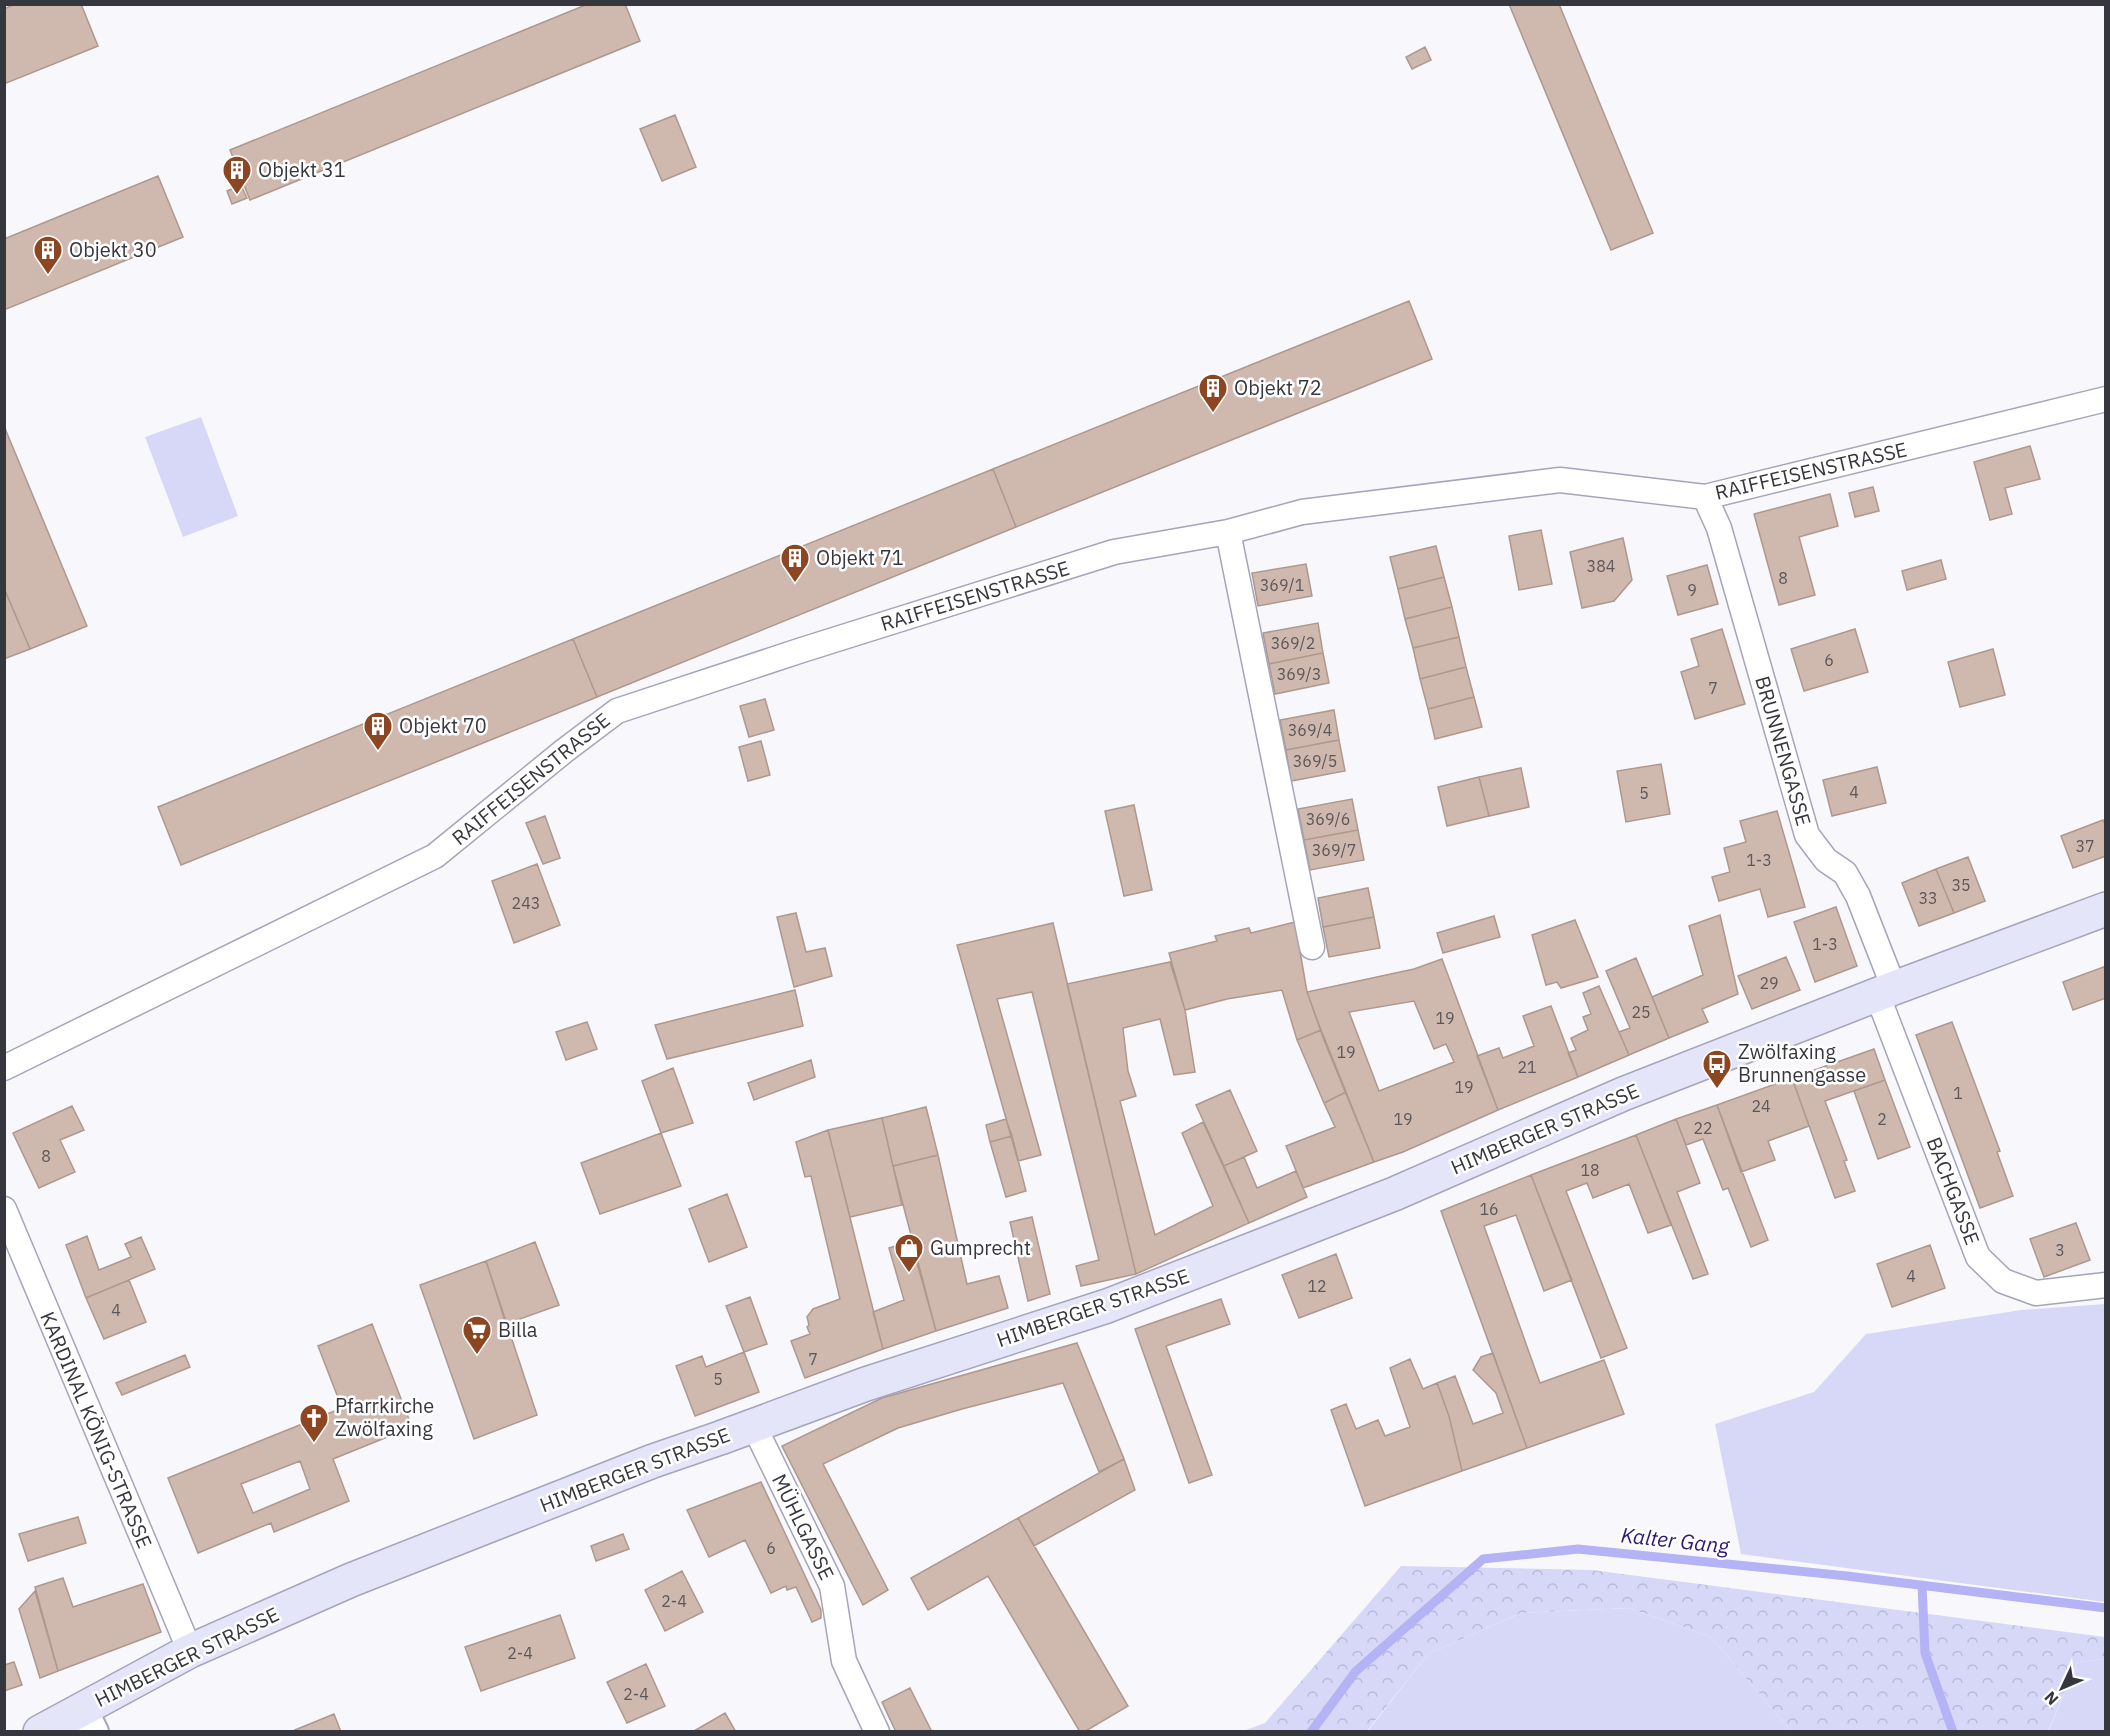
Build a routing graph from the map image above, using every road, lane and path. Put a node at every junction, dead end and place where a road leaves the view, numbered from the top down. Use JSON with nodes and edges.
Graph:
{"nodes":[{"id":1,"x":2106,"y":399,"type":"edge"},
{"id":2,"x":1705,"y":497,"type":"junction"},
{"id":3,"x":1228,"y":532,"type":"junction"},
{"id":4,"x":2106,"y":909,"type":"edge"},
{"id":5,"x":1312,"y":947,"type":"dead end"},
{"id":6,"x":1886,"y":991,"type":"junction"},
{"id":7,"x":4,"y":1068,"type":"edge"},
{"id":8,"x":4,"y":1209,"type":"edge"},
{"id":9,"x":2106,"y":1285,"type":"edge"},
{"id":10,"x":754,"y":1426,"type":"junction"},
{"id":11,"x":189,"y":1651,"type":"junction"},
{"id":12,"x":88,"y":1720,"type":"edge"},
{"id":13,"x":40,"y":1731,"type":"edge"},
{"id":14,"x":877,"y":1731,"type":"edge"}],
"edges":[{"from":1,"to":2,"type":"street","name":"RAIFFEISENSTRASSE"},
{"from":2,"to":3,"type":"street","name":"RAIFFEISENSTRASSE"},
{"from":2,"to":6,"type":"street","name":"BRUNNENGASSE"},
{"from":3,"to":5,"type":"street"},
{"from":3,"to":7,"type":"street","name":"RAIFFEISENSTRASSE"},
{"from":4,"to":6,"type":"main road","name":"HIMBERGER STRASSE"},
{"from":6,"to":9,"type":"street","name":"BACHGASSE"},
{"from":6,"to":10,"type":"main road","name":"HIMBERGER STRASSE"},
{"from":8,"to":11,"type":"street","name":"KARDINAL KÖNIG-STRASSE"},
{"from":10,"to":11,"type":"main road","name":"HIMBERGER STRASSE"},
{"from":10,"to":14,"type":"street","name":"MÜHLGASSE"},
{"from":11,"to":12,"type":"main road","name":"HIMBERGER STRASSE"},
{"from":12,"to":13,"type":"main road","name":"HIMBERGER STRASSE"}]}
